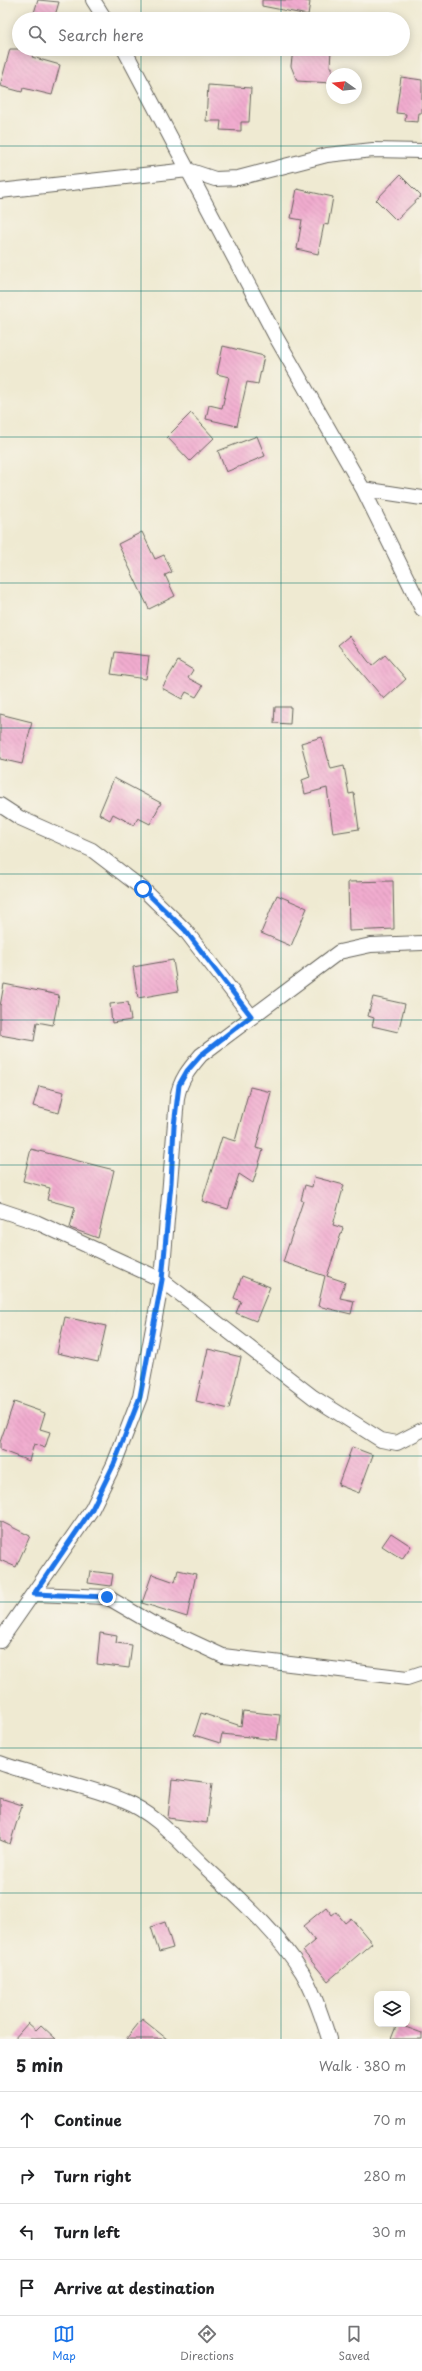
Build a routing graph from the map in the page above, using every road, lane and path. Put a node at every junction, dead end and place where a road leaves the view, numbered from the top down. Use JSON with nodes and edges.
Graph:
{"nodes":[{"id":1,"x":93,"y":0,"type":"edge"},
{"id":2,"x":101,"y":12,"type":"edge"},
{"id":3,"x":128,"y":56,"type":"edge"},
{"id":4,"x":422,"y":151,"type":"edge"},
{"id":5,"x":188,"y":170,"type":"junction"},
{"id":6,"x":0,"y":191,"type":"edge"},
{"id":7,"x":363,"y":489,"type":"junction"},
{"id":8,"x":422,"y":498,"type":"edge"},
{"id":9,"x":422,"y":609,"type":"edge"},
{"id":10,"x":0,"y":805,"type":"edge"},
{"id":11,"x":422,"y":943,"type":"edge"},
{"id":12,"x":251,"y":1016,"type":"junction"},
{"id":13,"x":0,"y":1210,"type":"edge"},
{"id":14,"x":162,"y":1280,"type":"junction"},
{"id":15,"x":422,"y":1430,"type":"edge"},
{"id":16,"x":34,"y":1594,"type":"junction"},
{"id":17,"x":0,"y":1641,"type":"edge"},
{"id":18,"x":422,"y":1673,"type":"edge"},
{"id":19,"x":0,"y":1763,"type":"edge"},
{"id":20,"x":329,"y":2039,"type":"edge"}],
"edges":[{"from":1,"to":2,"type":"street"},
{"from":3,"to":5,"type":"street"},
{"from":4,"to":5,"type":"street"},
{"from":5,"to":6,"type":"street"},
{"from":5,"to":7,"type":"street"},
{"from":7,"to":8,"type":"street"},
{"from":7,"to":9,"type":"street"},
{"from":10,"to":12,"type":"street"},
{"from":11,"to":12,"type":"street"},
{"from":12,"to":14,"type":"street"},
{"from":13,"to":14,"type":"street"},
{"from":14,"to":15,"type":"street"},
{"from":14,"to":16,"type":"street"},
{"from":16,"to":17,"type":"street"},
{"from":16,"to":18,"type":"street"},
{"from":19,"to":20,"type":"street"}]}
